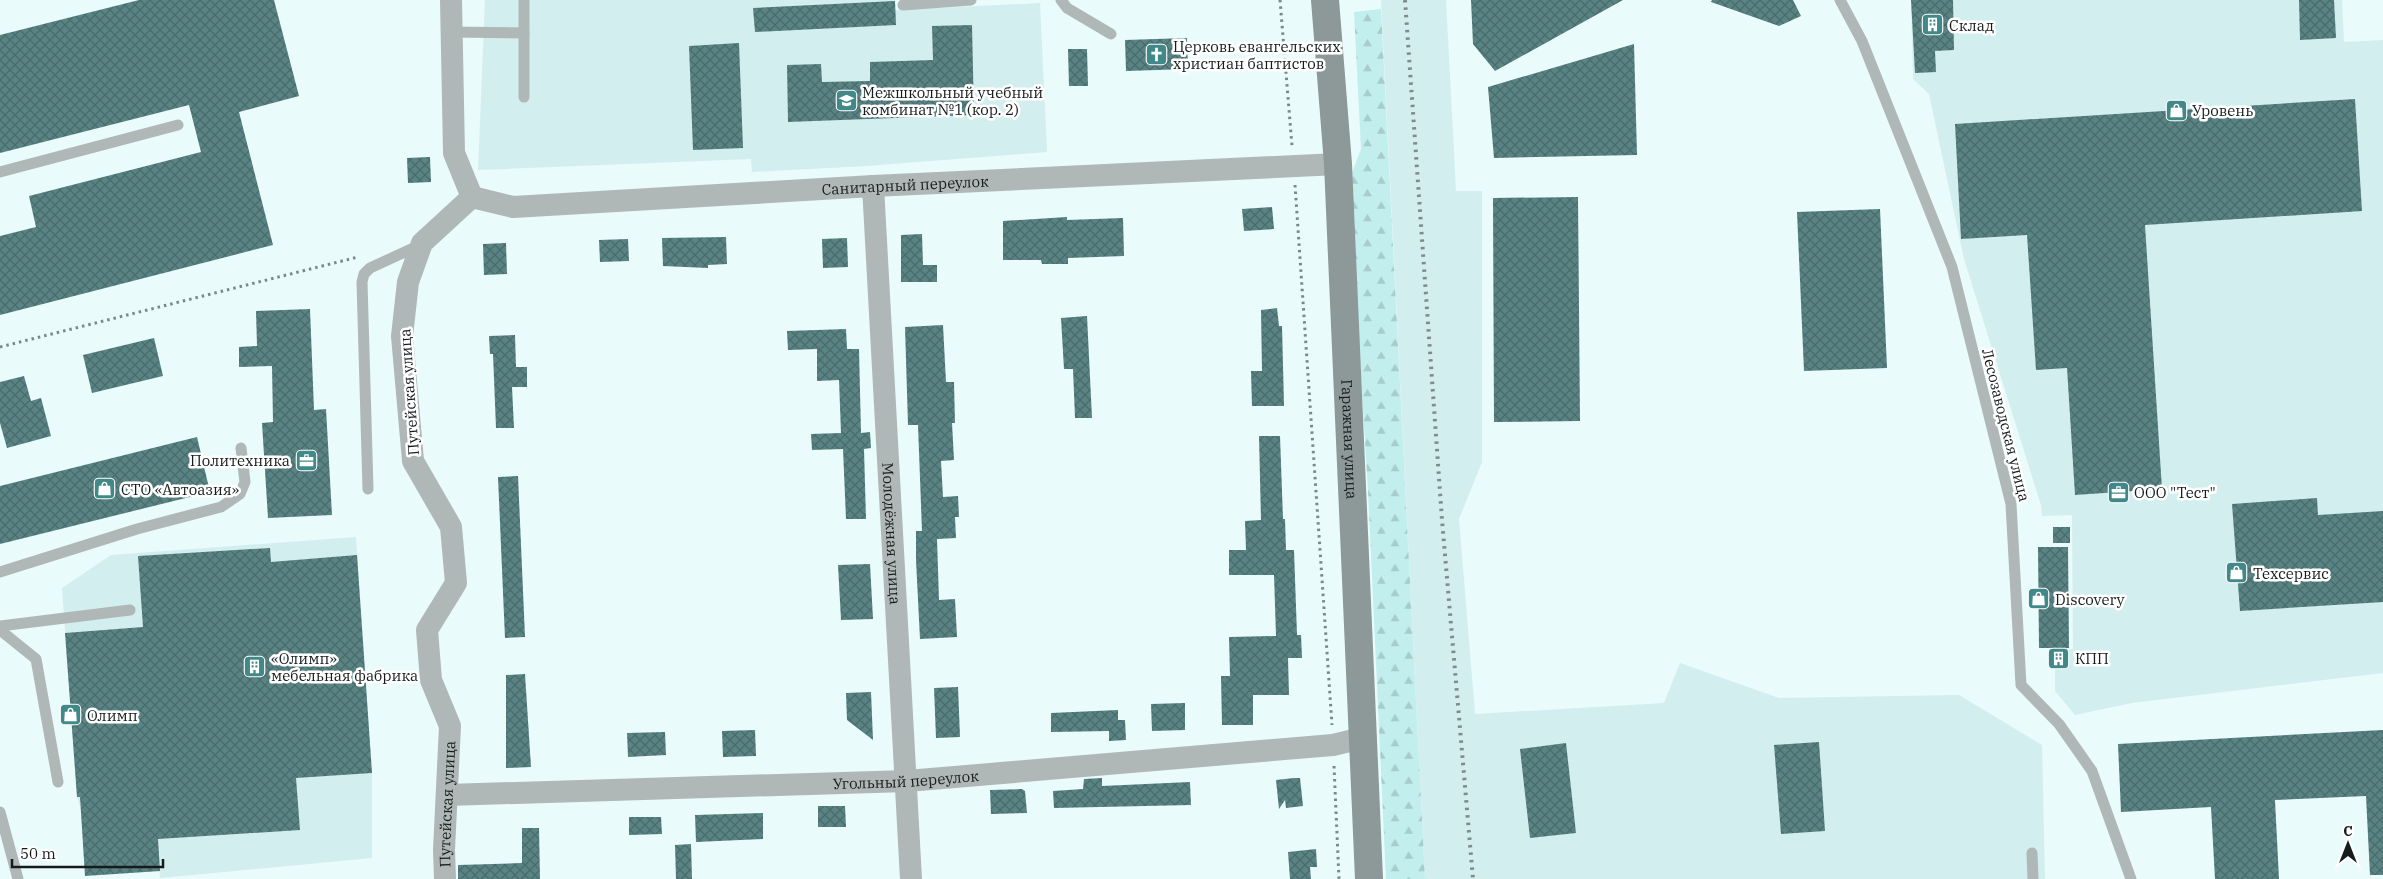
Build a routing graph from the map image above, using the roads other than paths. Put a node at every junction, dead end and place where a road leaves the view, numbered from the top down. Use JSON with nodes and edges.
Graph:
{"nodes":[{"id":1,"x":451,"y":0,"type":"edge"},
{"id":2,"x":524,"y":0,"type":"edge"},
{"id":3,"x":972,"y":0,"type":"edge"},
{"id":4,"x":1061,"y":0,"type":"edge"},
{"id":5,"x":1325,"y":0,"type":"edge"},
{"id":6,"x":1840,"y":0,"type":"edge"},
{"id":7,"x":903,"y":4,"type":"dead end"},
{"id":8,"x":451,"y":32,"type":"junction"},
{"id":9,"x":524,"y":33,"type":"junction"},
{"id":10,"x":1111,"y":34,"type":"dead end"},
{"id":11,"x":524,"y":97,"type":"dead end"},
{"id":12,"x":178,"y":126,"type":"dead end"},
{"id":13,"x":1338,"y":164,"type":"junction"},
{"id":14,"x":0,"y":172,"type":"edge"},
{"id":15,"x":873,"y":186,"type":"junction"},
{"id":16,"x":472,"y":197,"type":"junction"},
{"id":17,"x":422,"y":243,"type":"junction"},
{"id":18,"x":241,"y":448,"type":"dead end"},
{"id":19,"x":368,"y":489,"type":"dead end"},
{"id":20,"x":0,"y":572,"type":"edge"},
{"id":21,"x":130,"y":610,"type":"dead end"},
{"id":22,"x":0,"y":628,"type":"edge"},
{"id":23,"x":1362,"y":738,"type":"junction"},
{"id":24,"x":906,"y":781,"type":"junction"},
{"id":25,"x":58,"y":782,"type":"dead end"},
{"id":26,"x":447,"y":795,"type":"junction"},
{"id":27,"x":0,"y":812,"type":"edge"},
{"id":28,"x":2032,"y":853,"type":"dead end"},
{"id":29,"x":18,"y":879,"type":"edge"},
{"id":30,"x":445,"y":879,"type":"edge"},
{"id":31,"x":912,"y":879,"type":"edge"},
{"id":32,"x":1369,"y":879,"type":"edge"},
{"id":33,"x":2033,"y":879,"type":"edge"},
{"id":34,"x":2131,"y":879,"type":"edge"}],
"edges":[{"from":1,"to":8,"type":"street"},
{"from":2,"to":9,"type":"lane"},
{"from":3,"to":7,"type":"lane"},
{"from":4,"to":10,"type":"lane"},
{"from":5,"to":13,"type":"street","name":"Гаражная улица"},
{"from":6,"to":34,"type":"lane","name":"Лесозаводская улица"},
{"from":8,"to":9,"type":"lane"},
{"from":8,"to":16,"type":"street"},
{"from":9,"to":11,"type":"lane"},
{"from":12,"to":14,"type":"lane"},
{"from":13,"to":15,"type":"street","name":"Санитарный переулок"},
{"from":13,"to":23,"type":"street","name":"Гаражная улица"},
{"from":15,"to":16,"type":"street","name":"Санитарный переулок"},
{"from":15,"to":24,"type":"street","name":"Молодёжная улица"},
{"from":16,"to":17,"type":"street","name":"Путейская улица"},
{"from":17,"to":19,"type":"lane"},
{"from":17,"to":26,"type":"street","name":"Путейская улица"},
{"from":18,"to":20,"type":"lane"},
{"from":21,"to":22,"type":"lane"},
{"from":22,"to":25,"type":"lane"},
{"from":23,"to":24,"type":"street","name":"Угольный переулок"},
{"from":23,"to":32,"type":"street","name":"Гаражная улица"},
{"from":24,"to":26,"type":"street","name":"Угольный переулок"},
{"from":24,"to":31,"type":"street","name":"Молодёжная улица"},
{"from":26,"to":30,"type":"street","name":"Путейская улица"},
{"from":27,"to":29,"type":"lane"},
{"from":28,"to":33,"type":"lane"}]}
